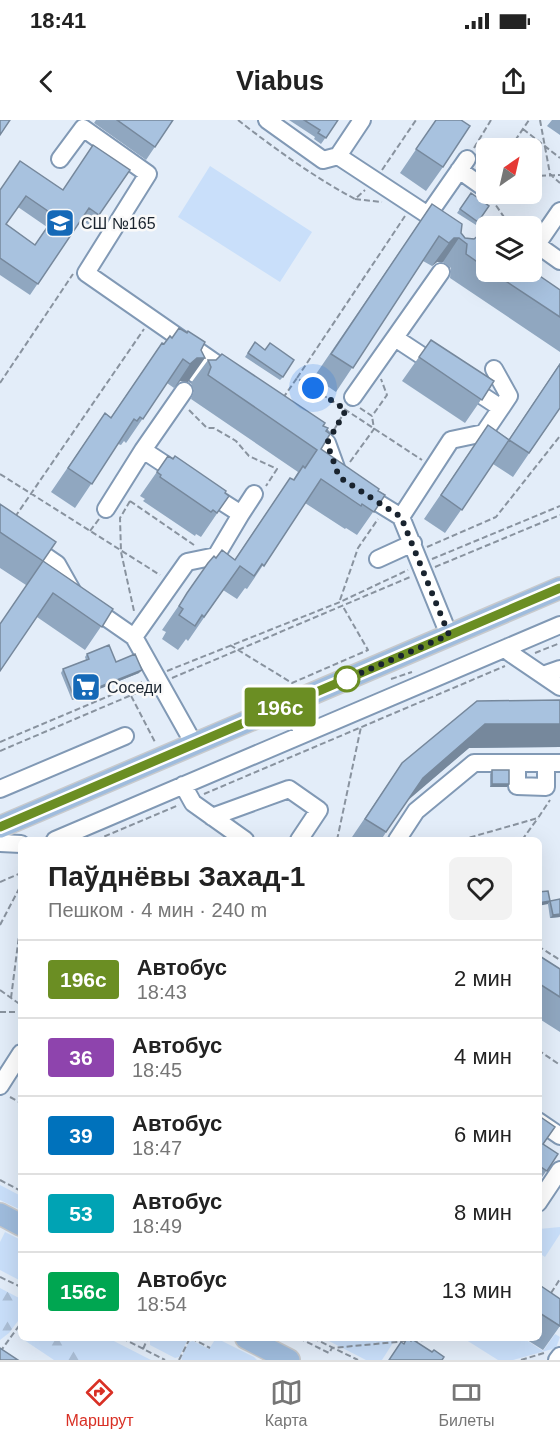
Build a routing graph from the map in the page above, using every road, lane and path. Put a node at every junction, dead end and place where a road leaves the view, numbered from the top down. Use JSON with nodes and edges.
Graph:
{"nodes":[{"id":1,"x":267,"y":120,"type":"edge"},
{"id":2,"x":362,"y":120,"type":"edge"},
{"id":3,"x":491,"y":120,"type":"edge"},
{"id":4,"x":529,"y":120,"type":"edge"},
{"id":5,"x":540,"y":120,"type":"edge"},
{"id":6,"x":523,"y":129,"type":"junction"},
{"id":7,"x":517,"y":138,"type":"edge"},
{"id":8,"x":545,"y":147,"type":"junction"},
{"id":9,"x":338,"y":156,"type":"junction"},
{"id":10,"x":560,"y":158,"type":"edge"},
{"id":11,"x":60,"y":159,"type":"dead end"},
{"id":12,"x":463,"y":165,"type":"junction"},
{"id":13,"x":550,"y":174,"type":"junction"},
{"id":14,"x":542,"y":175,"type":"edge"},
{"id":15,"x":560,"y":175,"type":"edge"},
{"id":16,"x":476,"y":179,"type":"edge"},
{"id":17,"x":560,"y":183,"type":"edge"},
{"id":18,"x":413,"y":205,"type":"junction"},
{"id":19,"x":560,"y":212,"type":"edge"},
{"id":20,"x":428,"y":214,"type":"junction"},
{"id":21,"x":455,"y":233,"type":"edge"},
{"id":22,"x":542,"y":238,"type":"edge"},
{"id":23,"x":542,"y":253,"type":"edge"},
{"id":24,"x":560,"y":261,"type":"edge"},
{"id":25,"x":76,"y":270,"type":"dead end"},
{"id":26,"x":441,"y":272,"type":"dead end"},
{"id":27,"x":151,"y":319,"type":"junction"},
{"id":28,"x":395,"y":338,"type":"junction"},
{"id":29,"x":206,"y":357,"type":"junction"},
{"id":30,"x":375,"y":366,"type":"junction"},
{"id":31,"x":495,"y":369,"type":"dead end"},
{"id":32,"x":195,"y":374,"type":"edge"},
{"id":33,"x":297,"y":378,"type":"junction"},
{"id":34,"x":242,"y":381,"type":"edge"},
{"id":35,"x":0,"y":383,"type":"edge"},
{"id":36,"x":184,"y":391,"type":"dead end"},
{"id":37,"x":350,"y":403,"type":"junction"},
{"id":38,"x":278,"y":405,"type":"joint"},
{"id":39,"x":501,"y":408,"type":"junction"},
{"id":40,"x":372,"y":416,"type":"junction"},
{"id":41,"x":374,"y":429,"type":"junction"},
{"id":42,"x":560,"y":436,"type":"edge"},
{"id":43,"x":327,"y":443,"type":"junction"},
{"id":44,"x":143,"y":450,"type":"junction"},
{"id":45,"x":433,"y":468,"type":"junction"},
{"id":46,"x":0,"y":474,"type":"edge"},
{"id":47,"x":339,"y":477,"type":"junction"},
{"id":48,"x":116,"y":491,"type":"junction"},
{"id":49,"x":30,"y":493,"type":"junction"},
{"id":50,"x":254,"y":494,"type":"dead end"},
{"id":51,"x":130,"y":501,"type":"junction"},
{"id":52,"x":560,"y":506,"type":"edge"},
{"id":53,"x":106,"y":509,"type":"dead end"},
{"id":54,"x":386,"y":509,"type":"junction"},
{"id":55,"x":241,"y":514,"type":"junction"},
{"id":56,"x":560,"y":515,"type":"edge"},
{"id":57,"x":401,"y":517,"type":"junction"},
{"id":58,"x":3,"y":527,"type":"edge"},
{"id":59,"x":121,"y":552,"type":"junction"},
{"id":60,"x":418,"y":557,"type":"junction"},
{"id":61,"x":378,"y":559,"type":"dead end"},
{"id":62,"x":187,"y":562,"type":"junction"},
{"id":63,"x":173,"y":582,"type":"junction"},
{"id":64,"x":560,"y":588,"type":"edge"},
{"id":65,"x":339,"y":602,"type":"junction"},
{"id":66,"x":342,"y":607,"type":"junction"},
{"id":67,"x":560,"y":625,"type":"edge"},
{"id":68,"x":136,"y":635,"type":"junction"},
{"id":69,"x":449,"y":635,"type":"junction"},
{"id":70,"x":560,"y":643,"type":"edge"},
{"id":71,"x":230,"y":645,"type":"junction"},
{"id":72,"x":508,"y":647,"type":"junction"},
{"id":73,"x":239,"y":650,"type":"junction"},
{"id":74,"x":520,"y":659,"type":"junction"},
{"id":75,"x":560,"y":669,"type":"edge"},
{"id":76,"x":543,"y":675,"type":"junction"},
{"id":77,"x":158,"y":679,"type":"junction"},
{"id":78,"x":560,"y":687,"type":"edge"},
{"id":79,"x":127,"y":688,"type":"junction"},
{"id":80,"x":131,"y":696,"type":"junction"},
{"id":81,"x":290,"y":703,"type":"junction"},
{"id":82,"x":361,"y":727,"type":"junction"},
{"id":83,"x":303,"y":734,"type":"junction"},
{"id":84,"x":125,"y":736,"type":"dead end"},
{"id":85,"x":0,"y":742,"type":"edge"},
{"id":86,"x":194,"y":744,"type":"junction"},
{"id":87,"x":158,"y":746,"type":"dead end"},
{"id":88,"x":0,"y":751,"type":"edge"},
{"id":89,"x":517,"y":763,"type":"junction"},
{"id":90,"x":553,"y":763,"type":"edge"},
{"id":91,"x":0,"y":789,"type":"edge"},
{"id":92,"x":183,"y":791,"type":"junction"},
{"id":93,"x":554,"y":793,"type":"dead end"},
{"id":94,"x":212,"y":817,"type":"junction"},
{"id":95,"x":538,"y":818,"type":"junction"},
{"id":96,"x":0,"y":827,"type":"edge"},
{"id":97,"x":63,"y":837,"type":"edge"},
{"id":98,"x":101,"y":837,"type":"edge"},
{"id":99,"x":241,"y":837,"type":"edge"},
{"id":100,"x":301,"y":837,"type":"edge"},
{"id":101,"x":338,"y":837,"type":"edge"},
{"id":102,"x":399,"y":837,"type":"edge"},
{"id":103,"x":472,"y":837,"type":"edge"},
{"id":104,"x":524,"y":837,"type":"edge"},
{"id":105,"x":0,"y":843,"type":"edge"},
{"id":106,"x":18,"y":844,"type":"edge"},
{"id":107,"x":18,"y":874,"type":"edge"},
{"id":108,"x":0,"y":882,"type":"edge"},
{"id":109,"x":18,"y":891,"type":"edge"},
{"id":110,"x":0,"y":925,"type":"edge"},
{"id":111,"x":18,"y":943,"type":"edge"},
{"id":112,"x":542,"y":949,"type":"edge"},
{"id":113,"x":560,"y":960,"type":"edge"},
{"id":114,"x":0,"y":990,"type":"edge"},
{"id":115,"x":11,"y":998,"type":"junction"},
{"id":116,"x":18,"y":1003,"type":"edge"},
{"id":117,"x":0,"y":1012,"type":"edge"},
{"id":118,"x":18,"y":1012,"type":"edge"},
{"id":119,"x":542,"y":1053,"type":"edge"},
{"id":120,"x":18,"y":1060,"type":"edge"},
{"id":121,"x":560,"y":1065,"type":"edge"},
{"id":122,"x":4,"y":1090,"type":"edge"},
{"id":123,"x":18,"y":1101,"type":"edge"},
{"id":124,"x":542,"y":1124,"type":"edge"},
{"id":125,"x":560,"y":1136,"type":"edge"},
{"id":126,"x":560,"y":1170,"type":"edge"},
{"id":127,"x":0,"y":1180,"type":"edge"},
{"id":128,"x":18,"y":1189,"type":"edge"},
{"id":129,"x":542,"y":1197,"type":"edge"},
{"id":130,"x":0,"y":1214,"type":"edge"},
{"id":131,"x":18,"y":1223,"type":"edge"},
{"id":132,"x":0,"y":1277,"type":"edge"},
{"id":133,"x":560,"y":1279,"type":"edge"},
{"id":134,"x":18,"y":1286,"type":"edge"},
{"id":135,"x":546,"y":1300,"type":"edge"},
{"id":136,"x":18,"y":1327,"type":"edge"},
{"id":137,"x":128,"y":1341,"type":"edge"},
{"id":138,"x":147,"y":1341,"type":"edge"},
{"id":139,"x":188,"y":1341,"type":"edge"},
{"id":140,"x":196,"y":1341,"type":"edge"},
{"id":141,"x":251,"y":1341,"type":"edge"},
{"id":142,"x":306,"y":1341,"type":"edge"},
{"id":143,"x":319,"y":1341,"type":"edge"},
{"id":144,"x":410,"y":1341,"type":"edge"},
{"id":145,"x":332,"y":1347,"type":"junction"},
{"id":146,"x":210,"y":1348,"type":"dead end"},
{"id":147,"x":143,"y":1349,"type":"junction"},
{"id":148,"x":0,"y":1352,"type":"edge"},
{"id":149,"x":555,"y":1356,"type":"edge"},
{"id":150,"x":280,"y":1358,"type":"edge"},
{"id":151,"x":165,"y":1360,"type":"edge"},
{"id":152,"x":179,"y":1360,"type":"edge"},
{"id":153,"x":357,"y":1360,"type":"edge"},
{"id":154,"x":521,"y":1360,"type":"edge"}],
"edges":[{"from":1,"to":9,"type":"lane"},
{"from":2,"to":9,"type":"lane"},
{"from":3,"to":12,"type":"path"},
{"from":4,"to":6,"type":"path"},
{"from":5,"to":8,"type":"path"},
{"from":6,"to":7,"type":"path"},
{"from":6,"to":8,"type":"path"},
{"from":8,"to":10,"type":"path"},
{"from":8,"to":13,"type":"path"},
{"from":9,"to":18,"type":"lane"},
{"from":11,"to":27,"type":"lane"},
{"from":12,"to":16,"type":"lane"},
{"from":12,"to":20,"type":"lane"},
{"from":13,"to":14,"type":"path"},
{"from":13,"to":15,"type":"path"},
{"from":13,"to":17,"type":"path"},
{"from":18,"to":20,"type":"lane"},
{"from":18,"to":33,"type":"path"},
{"from":19,"to":22,"type":"lane"},
{"from":20,"to":21,"type":"lane"},
{"from":23,"to":24,"type":"lane"},
{"from":25,"to":35,"type":"path"},
{"from":26,"to":28,"type":"lane"},
{"from":27,"to":29,"type":"lane"},
{"from":27,"to":49,"type":"path"},
{"from":28,"to":30,"type":"lane"},
{"from":28,"to":39,"type":"lane"},
{"from":29,"to":32,"type":"lane"},
{"from":29,"to":34,"type":"lane"},
{"from":30,"to":37,"type":"lane"},
{"from":30,"to":40,"type":"path"},
{"from":31,"to":39,"type":"lane"},
{"from":33,"to":37,"type":"path"},
{"from":33,"to":38,"type":"path"},
{"from":36,"to":44,"type":"lane"},
{"from":37,"to":40,"type":"path"},
{"from":37,"to":41,"type":"path"},
{"from":37,"to":43,"type":"path"},
{"from":38,"to":43,"type":"lane"},
{"from":39,"to":45,"type":"lane"},
{"from":40,"to":41,"type":"path"},
{"from":41,"to":45,"type":"path"},
{"from":41,"to":47,"type":"path"},
{"from":42,"to":60,"type":"path"},
{"from":43,"to":47,"type":"lane"},
{"from":44,"to":48,"type":"lane"},
{"from":44,"to":55,"type":"lane"},
{"from":45,"to":57,"type":"lane"},
{"from":46,"to":49,"type":"path"},
{"from":47,"to":54,"type":"lane"},
{"from":48,"to":51,"type":"path"},
{"from":48,"to":53,"type":"lane"},
{"from":49,"to":58,"type":"path"},
{"from":49,"to":59,"type":"path"},
{"from":50,"to":55,"type":"lane"},
{"from":51,"to":59,"type":"path"},
{"from":51,"to":62,"type":"path"},
{"from":52,"to":60,"type":"path"},
{"from":54,"to":57,"type":"lane"},
{"from":54,"to":65,"type":"path"},
{"from":55,"to":62,"type":"lane"},
{"from":56,"to":60,"type":"path"},
{"from":57,"to":60,"type":"lane"},
{"from":58,"to":68,"type":"lane"},
{"from":59,"to":63,"type":"path"},
{"from":59,"to":68,"type":"path"},
{"from":60,"to":61,"type":"lane"},
{"from":60,"to":65,"type":"path"},
{"from":60,"to":66,"type":"path"},
{"from":60,"to":69,"type":"lane"},
{"from":62,"to":63,"type":"lane"},
{"from":63,"to":68,"type":"lane"},
{"from":64,"to":69,"type":"main road"},
{"from":65,"to":66,"type":"path"},
{"from":65,"to":71,"type":"path"},
{"from":66,"to":73,"type":"path"},
{"from":66,"to":73,"type":"path"},
{"from":67,"to":72,"type":"lane"},
{"from":68,"to":77,"type":"lane"},
{"from":69,"to":81,"type":"main road"},
{"from":70,"to":74,"type":"path"},
{"from":71,"to":73,"type":"path"},
{"from":71,"to":77,"type":"path"},
{"from":72,"to":74,"type":"lane"},
{"from":72,"to":83,"type":"lane"},
{"from":73,"to":77,"type":"path"},
{"from":74,"to":76,"type":"lane"},
{"from":74,"to":82,"type":"path"},
{"from":75,"to":76,"type":"lane"},
{"from":76,"to":78,"type":"lane"},
{"from":77,"to":79,"type":"path"},
{"from":77,"to":80,"type":"path"},
{"from":77,"to":86,"type":"lane"},
{"from":79,"to":80,"type":"path"},
{"from":79,"to":85,"type":"path"},
{"from":80,"to":87,"type":"path"},
{"from":80,"to":88,"type":"path"},
{"from":81,"to":83,"type":"lane"},
{"from":81,"to":86,"type":"main road"},
{"from":82,"to":92,"type":"path"},
{"from":82,"to":101,"type":"path"},
{"from":83,"to":92,"type":"lane"},
{"from":84,"to":91,"type":"lane"},
{"from":86,"to":96,"type":"main road"},
{"from":89,"to":90,"type":"lane"},
{"from":89,"to":90,"type":"lane"},
{"from":89,"to":102,"type":"lane"},
{"from":92,"to":94,"type":"lane"},
{"from":92,"to":97,"type":"lane"},
{"from":92,"to":98,"type":"path"},
{"from":93,"to":95,"type":"path"},
{"from":94,"to":99,"type":"lane"},
{"from":94,"to":100,"type":"lane"},
{"from":95,"to":103,"type":"path"},
{"from":95,"to":104,"type":"path"},
{"from":105,"to":106,"type":"lane"},
{"from":107,"to":108,"type":"path"},
{"from":109,"to":110,"type":"path"},
{"from":111,"to":115,"type":"path"},
{"from":112,"to":113,"type":"path"},
{"from":114,"to":115,"type":"path"},
{"from":115,"to":116,"type":"path"},
{"from":117,"to":118,"type":"path"},
{"from":119,"to":121,"type":"path"},
{"from":120,"to":122,"type":"lane"},
{"from":122,"to":123,"type":"path"},
{"from":124,"to":125,"type":"lane"},
{"from":126,"to":129,"type":"lane"},
{"from":127,"to":128,"type":"path"},
{"from":130,"to":131,"type":"main road"},
{"from":132,"to":134,"type":"path"},
{"from":133,"to":135,"type":"path"},
{"from":136,"to":148,"type":"path"},
{"from":137,"to":147,"type":"path"},
{"from":138,"to":147,"type":"path"},
{"from":139,"to":152,"type":"path"},
{"from":140,"to":146,"type":"path"},
{"from":141,"to":150,"type":"main road"},
{"from":142,"to":145,"type":"path"},
{"from":143,"to":145,"type":"path"},
{"from":144,"to":145,"type":"path"},
{"from":145,"to":153,"type":"path"},
{"from":147,"to":151,"type":"path"},
{"from":149,"to":154,"type":"path"}]}
